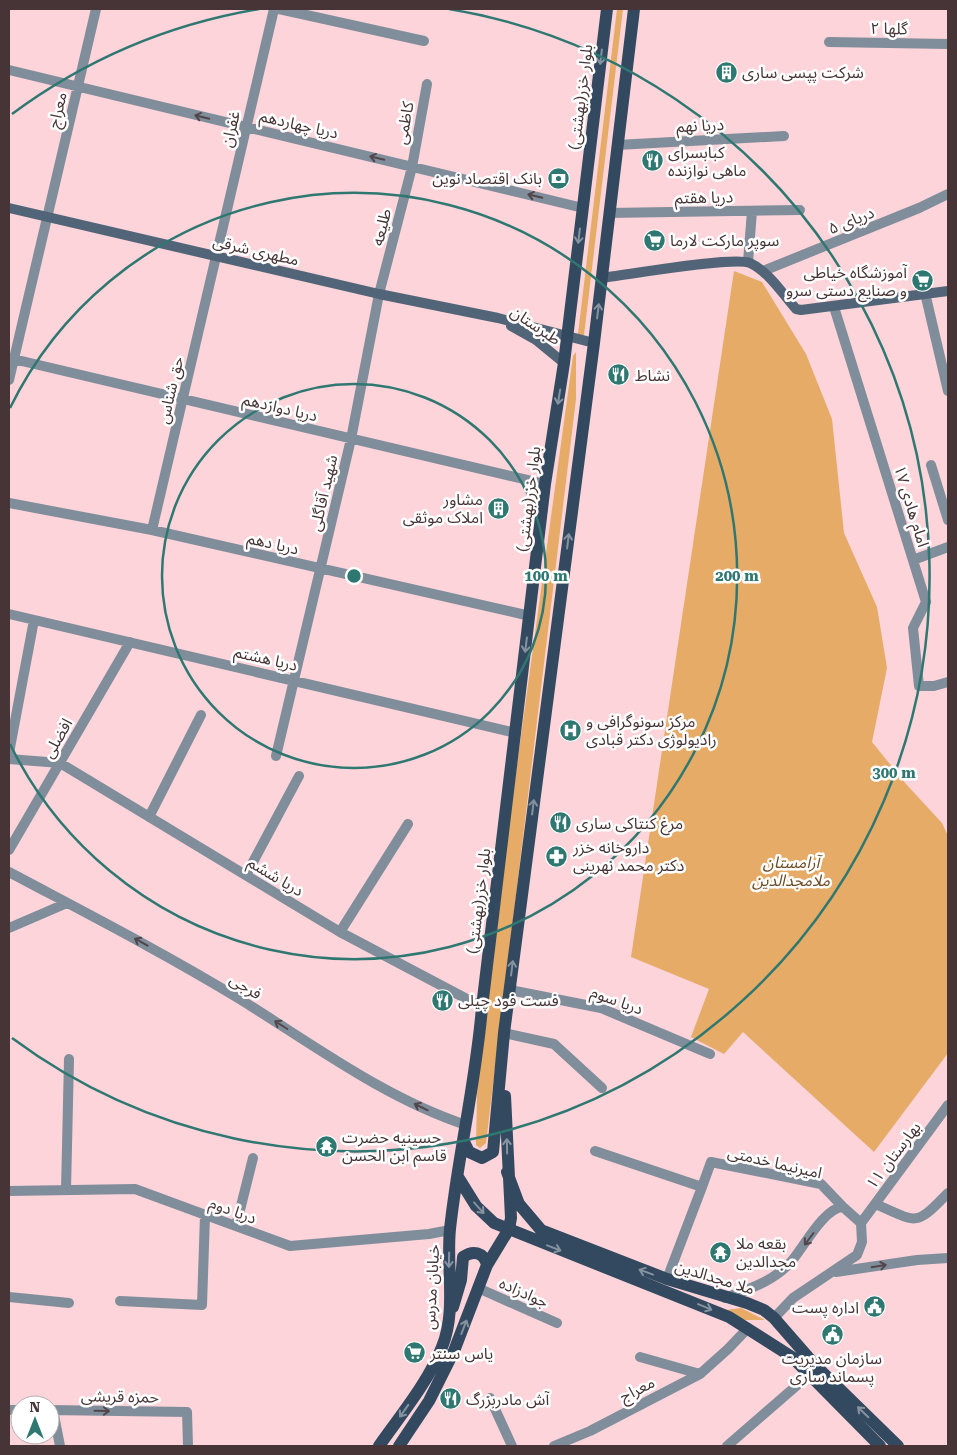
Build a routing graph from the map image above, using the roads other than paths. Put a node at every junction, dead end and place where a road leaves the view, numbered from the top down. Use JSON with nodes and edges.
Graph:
{"nodes":[{"id":1,"x":96,"y":9,"type":"edge"},
{"id":2,"x":274,"y":9,"type":"edge"},
{"id":3,"x":278,"y":9,"type":"edge"},
{"id":4,"x":607,"y":9,"type":"edge"},
{"id":5,"x":634,"y":9,"type":"edge"},
{"id":6,"x":424,"y":41,"type":"dead end"},
{"id":7,"x":829,"y":42,"type":"dead end"},
{"id":8,"x":948,"y":44,"type":"edge"},
{"id":9,"x":9,"y":70,"type":"edge"},
{"id":10,"x":427,"y":84,"type":"dead end"},
{"id":11,"x":78,"y":87,"type":"junction"},
{"id":12,"x":246,"y":127,"type":"junction"},
{"id":13,"x":784,"y":136,"type":"dead end"},
{"id":14,"x":617,"y":145,"type":"junction"},
{"id":15,"x":412,"y":167,"type":"junction"},
{"id":16,"x":948,"y":194,"type":"edge"},
{"id":17,"x":9,"y":208,"type":"edge"},
{"id":18,"x":583,"y":208,"type":"junction"},
{"id":19,"x":800,"y":210,"type":"dead end"},
{"id":20,"x":752,"y":211,"type":"junction"},
{"id":21,"x":609,"y":214,"type":"junction"},
{"id":22,"x":47,"y":217,"type":"junction"},
{"id":23,"x":216,"y":256,"type":"junction"},
{"id":24,"x":748,"y":262,"type":"junction"},
{"id":25,"x":763,"y":271,"type":"junction"},
{"id":26,"x":602,"y":278,"type":"junction"},
{"id":27,"x":948,"y":291,"type":"edge"},
{"id":28,"x":380,"y":294,"type":"junction"},
{"id":29,"x":925,"y":294,"type":"junction"},
{"id":30,"x":834,"y":307,"type":"junction"},
{"id":31,"x":498,"y":318,"type":"junction"},
{"id":32,"x":567,"y":337,"type":"junction"},
{"id":33,"x":594,"y":344,"type":"junction"},
{"id":34,"x":11,"y":359,"type":"edge"},
{"id":35,"x":564,"y":363,"type":"junction"},
{"id":36,"x":9,"y":380,"type":"edge"},
{"id":37,"x":948,"y":390,"type":"edge"},
{"id":38,"x":183,"y":399,"type":"junction"},
{"id":39,"x":351,"y":439,"type":"junction"},
{"id":40,"x":931,"y":465,"type":"dead end"},
{"id":41,"x":545,"y":484,"type":"junction"},
{"id":42,"x":9,"y":503,"type":"edge"},
{"id":43,"x":948,"y":520,"type":"edge"},
{"id":44,"x":152,"y":530,"type":"junction"},
{"id":45,"x":948,"y":547,"type":"edge"},
{"id":46,"x":913,"y":560,"type":"junction"},
{"id":47,"x":320,"y":569,"type":"junction"},
{"id":48,"x":9,"y":614,"type":"edge"},
{"id":49,"x":530,"y":616,"type":"junction"},
{"id":50,"x":34,"y":620,"type":"junction"},
{"id":51,"x":130,"y":642,"type":"junction"},
{"id":52,"x":294,"y":680,"type":"junction"},
{"id":53,"x":948,"y":682,"type":"edge"},
{"id":54,"x":201,"y":715,"type":"dead end"},
{"id":55,"x":516,"y":733,"type":"junction"},
{"id":56,"x":9,"y":753,"type":"edge"},
{"id":57,"x":276,"y":756,"type":"dead end"},
{"id":58,"x":9,"y":759,"type":"edge"},
{"id":59,"x":60,"y":763,"type":"junction"},
{"id":60,"x":299,"y":776,"type":"dead end"},
{"id":61,"x":149,"y":816,"type":"junction"},
{"id":62,"x":408,"y":824,"type":"dead end"},
{"id":63,"x":9,"y":850,"type":"edge"},
{"id":64,"x":9,"y":872,"type":"edge"},
{"id":65,"x":246,"y":875,"type":"junction"},
{"id":66,"x":67,"y":903,"type":"junction"},
{"id":67,"x":9,"y":928,"type":"edge"},
{"id":68,"x":340,"y":932,"type":"junction"},
{"id":69,"x":510,"y":990,"type":"junction"},
{"id":70,"x":482,"y":1007,"type":"junction"},
{"id":71,"x":504,"y":1034,"type":"junction"},
{"id":72,"x":710,"y":1054,"type":"dead end"},
{"id":73,"x":69,"y":1059,"type":"dead end"},
{"id":74,"x":602,"y":1088,"type":"dead end"},
{"id":75,"x":948,"y":1105,"type":"edge"},
{"id":76,"x":466,"y":1124,"type":"junction"},
{"id":77,"x":464,"y":1142,"type":"junction"},
{"id":78,"x":595,"y":1151,"type":"dead end"},
{"id":79,"x":253,"y":1158,"type":"dead end"},
{"id":80,"x":507,"y":1172,"type":"junction"},
{"id":81,"x":458,"y":1177,"type":"junction"},
{"id":82,"x":702,"y":1187,"type":"junction"},
{"id":83,"x":66,"y":1190,"type":"junction"},
{"id":84,"x":9,"y":1191,"type":"edge"},
{"id":85,"x":948,"y":1193,"type":"edge"},
{"id":86,"x":875,"y":1204,"type":"junction"},
{"id":87,"x":843,"y":1208,"type":"junction"},
{"id":88,"x":205,"y":1216,"type":"junction"},
{"id":89,"x":861,"y":1223,"type":"junction"},
{"id":90,"x":236,"y":1226,"type":"junction"},
{"id":91,"x":509,"y":1229,"type":"junction"},
{"id":92,"x":450,"y":1230,"type":"junction"},
{"id":93,"x":948,"y":1258,"type":"edge"},
{"id":94,"x":487,"y":1265,"type":"junction"},
{"id":95,"x":830,"y":1273,"type":"junction"},
{"id":96,"x":666,"y":1279,"type":"junction"},
{"id":97,"x":478,"y":1288,"type":"junction"},
{"id":98,"x":9,"y":1297,"type":"edge"},
{"id":99,"x":725,"y":1298,"type":"junction"},
{"id":100,"x":120,"y":1301,"type":"dead end"},
{"id":101,"x":69,"y":1303,"type":"dead end"},
{"id":102,"x":774,"y":1318,"type":"junction"},
{"id":103,"x":557,"y":1322,"type":"dead end"},
{"id":104,"x":449,"y":1323,"type":"junction"},
{"id":105,"x":748,"y":1328,"type":"junction"},
{"id":106,"x":761,"y":1336,"type":"junction"},
{"id":107,"x":640,"y":1357,"type":"dead end"},
{"id":108,"x":700,"y":1374,"type":"junction"},
{"id":109,"x":810,"y":1374,"type":"junction"},
{"id":110,"x":490,"y":1398,"type":"dead end"},
{"id":111,"x":60,"y":1410,"type":"edge"},
{"id":112,"x":188,"y":1446,"type":"edge"},
{"id":113,"x":379,"y":1446,"type":"edge"},
{"id":114,"x":399,"y":1446,"type":"edge"},
{"id":115,"x":512,"y":1446,"type":"edge"},
{"id":116,"x":554,"y":1446,"type":"edge"},
{"id":117,"x":727,"y":1446,"type":"edge"},
{"id":118,"x":880,"y":1446,"type":"edge"},
{"id":119,"x":898,"y":1446,"type":"edge"}],
"edges":[{"from":1,"to":11,"type":"street","name":"معراج"},
{"from":2,"to":12,"type":"street","name":"غفران"},
{"from":3,"to":6,"type":"street"},
{"from":4,"to":18,"type":"main road","name":"بلوار خزر(بهشتی)","one_way":true},
{"from":5,"to":14,"type":"main road"},
{"from":7,"to":8,"type":"street","name":"گلها ۲"},
{"from":9,"to":11,"type":"street","name":"دریا چهاردهم"},
{"from":10,"to":15,"type":"street","name":"کاظمی"},
{"from":12,"to":11,"type":"street","name":"دریا چهاردهم","one_way":true},
{"from":11,"to":22,"type":"street","name":"معراج"},
{"from":15,"to":12,"type":"street","name":"دریا چهاردهم","one_way":true},
{"from":12,"to":23,"type":"street","name":"غفران"},
{"from":13,"to":14,"type":"street","name":"دریا نهم"},
{"from":14,"to":21,"type":"main road"},
{"from":18,"to":15,"type":"street","name":"دریا چهاردهم","one_way":true},
{"from":15,"to":28,"type":"street","name":"طلیعه"},
{"from":16,"to":25,"type":"street","name":"دریای ۵"},
{"from":17,"to":22,"type":"main road","name":"مطهری شرقی"},
{"from":18,"to":32,"type":"main road","name":"بلوار خزر(بهشتی)","one_way":true},
{"from":19,"to":20,"type":"street","name":"دریا هقتم"},
{"from":20,"to":21,"type":"street","name":"دریا هقتم"},
{"from":20,"to":24,"type":"street"},
{"from":21,"to":26,"type":"main road"},
{"from":22,"to":23,"type":"main road","name":"مطهری شرقی"},
{"from":22,"to":34,"type":"street","name":"معراج"},
{"from":23,"to":28,"type":"main road","name":"مطهری شرقی"},
{"from":23,"to":38,"type":"street","name":"حق شناس"},
{"from":24,"to":25,"type":"main road"},
{"from":24,"to":26,"type":"main road"},
{"from":25,"to":30,"type":"main road"},
{"from":33,"to":26,"type":"main road","one_way":true},
{"from":27,"to":29,"type":"main road"},
{"from":28,"to":31,"type":"main road","name":"مطهری شرقی"},
{"from":28,"to":39,"type":"street","name":"شهید آقاگلی"},
{"from":29,"to":30,"type":"main road"},
{"from":29,"to":37,"type":"street"},
{"from":30,"to":46,"type":"street","name":"امام هادی ۱۷"},
{"from":31,"to":32,"type":"main road","name":"طبرستان"},
{"from":31,"to":35,"type":"main road","name":"طبرستان"},
{"from":32,"to":33,"type":"main road","name":"طبرستان"},
{"from":32,"to":35,"type":"main road","name":"بلوار خزر(بهشتی)"},
{"from":69,"to":33,"type":"main road","one_way":true},
{"from":34,"to":36,"type":"street","name":"معراج"},
{"from":34,"to":38,"type":"street","name":"دریا دوازدهم"},
{"from":35,"to":41,"type":"main road","name":"بلوار خزر(بهشتی)","one_way":true},
{"from":38,"to":39,"type":"street","name":"دریا دوازدهم"},
{"from":38,"to":44,"type":"street","name":"حق شناس"},
{"from":39,"to":41,"type":"street","name":"دریا دوازدهم"},
{"from":39,"to":47,"type":"street","name":"شهید آقاگلی"},
{"from":40,"to":43,"type":"street"},
{"from":41,"to":49,"type":"main road","name":"بلوار خزر(بهشتی)"},
{"from":42,"to":44,"type":"street","name":"دریا دهم"},
{"from":44,"to":47,"type":"street","name":"دریا دهم"},
{"from":45,"to":46,"type":"street"},
{"from":46,"to":53,"type":"street","name":"امام هادی ۱۷"},
{"from":47,"to":49,"type":"street","name":"دریا دهم"},
{"from":47,"to":52,"type":"street","name":"شهید آقاگلی"},
{"from":48,"to":50,"type":"street","name":"دریا هشتم"},
{"from":49,"to":55,"type":"main road","name":"بلوار خزر(بهشتی)","one_way":true},
{"from":50,"to":51,"type":"street","name":"دریا هشتم"},
{"from":50,"to":56,"type":"street"},
{"from":51,"to":52,"type":"street","name":"دریا هشتم"},
{"from":51,"to":59,"type":"street","name":"افضلی"},
{"from":52,"to":55,"type":"street","name":"دریا هشتم"},
{"from":52,"to":57,"type":"street","name":"شهید آقاگلی"},
{"from":54,"to":61,"type":"street"},
{"from":55,"to":70,"type":"main road","name":"بلوار خزر(بهشتی)"},
{"from":58,"to":59,"type":"street"},
{"from":59,"to":61,"type":"street","name":"دریا ششم"},
{"from":59,"to":63,"type":"street","name":"افضلی"},
{"from":60,"to":65,"type":"street"},
{"from":61,"to":65,"type":"street","name":"دریا ششم"},
{"from":62,"to":68,"type":"street"},
{"from":64,"to":66,"type":"street","name":"فرجی"},
{"from":65,"to":68,"type":"street","name":"دریا ششم"},
{"from":66,"to":67,"type":"street"},
{"from":76,"to":66,"type":"street","name":"فرجی","one_way":true},
{"from":68,"to":70,"type":"street","name":"دریا ششم"},
{"from":69,"to":71,"type":"main road"},
{"from":69,"to":72,"type":"street","name":"دریا سوم"},
{"from":70,"to":76,"type":"main road","name":"بلوار خزر(بهشتی)"},
{"from":71,"to":74,"type":"street"},
{"from":71,"to":77,"type":"main road"},
{"from":80,"to":71,"type":"main road","one_way":true},
{"from":73,"to":83,"type":"street"},
{"from":75,"to":86,"type":"street","name":"بهارستان ۱۱"},
{"from":76,"to":77,"type":"main road","name":"بلوار خزر(بهشتی)"},
{"from":77,"to":81,"type":"main road","name":"خیابان مدرس"},
{"from":78,"to":82,"type":"street"},
{"from":79,"to":90,"type":"street"},
{"from":80,"to":91,"type":"main road"},
{"from":96,"to":80,"type":"main road","name":"ملا مجدالدین","one_way":true},
{"from":81,"to":91,"type":"main road","name":"ملا مجدالدین","one_way":true},
{"from":81,"to":92,"type":"main road","name":"خیابان مدرس"},
{"from":82,"to":87,"type":"street","name":"امیرنیما خدمتی"},
{"from":82,"to":96,"type":"street"},
{"from":83,"to":84,"type":"street","name":"دریا دوم"},
{"from":83,"to":88,"type":"street","name":"دریا دوم"},
{"from":85,"to":86,"type":"street"},
{"from":86,"to":89,"type":"street","name":"بهارستان ۱۱"},
{"from":87,"to":89,"type":"street"},
{"from":87,"to":99,"type":"street","one_way":true},
{"from":88,"to":90,"type":"street","name":"دریا دوم"},
{"from":88,"to":100,"type":"street"},
{"from":89,"to":95,"type":"street"},
{"from":90,"to":92,"type":"street","name":"دریا دوم"},
{"from":91,"to":94,"type":"main road","name":"خیابان مدرس"},
{"from":91,"to":105,"type":"main road","name":"ملا مجدالدین","one_way":true},
{"from":92,"to":104,"type":"main road","name":"خیابان مدرس","one_way":true},
{"from":95,"to":93,"type":"street","one_way":true},
{"from":94,"to":97,"type":"main road","name":"خیابان مدرس"},
{"from":94,"to":104,"type":"main road"},
{"from":95,"to":102,"type":"street"},
{"from":96,"to":99,"type":"main road","name":"ملا مجدالدین"},
{"from":97,"to":103,"type":"street","name":"جوادزاده"},
{"from":114,"to":97,"type":"main road","name":"خیابان مدرس","one_way":true},
{"from":98,"to":101,"type":"street"},
{"from":99,"to":102,"type":"main road","name":"ملا مجدالدین"},
{"from":102,"to":106,"type":"main road"},
{"from":119,"to":102,"type":"main road","name":"ملا مجدالدین","one_way":true},
{"from":104,"to":113,"type":"main road","name":"خیابان مدرس","one_way":true},
{"from":105,"to":106,"type":"main road","name":"ملا مجدالدین"},
{"from":105,"to":108,"type":"street","name":"معراج"},
{"from":106,"to":109,"type":"main road","name":"ملا مجدالدین"},
{"from":107,"to":108,"type":"street"},
{"from":108,"to":116,"type":"street","name":"معراج"},
{"from":109,"to":117,"type":"street"},
{"from":109,"to":118,"type":"main road","name":"ملا مجدالدین"},
{"from":110,"to":115,"type":"street"},
{"from":111,"to":112,"type":"street","name":"حمزه قریشی","one_way":true}]}
